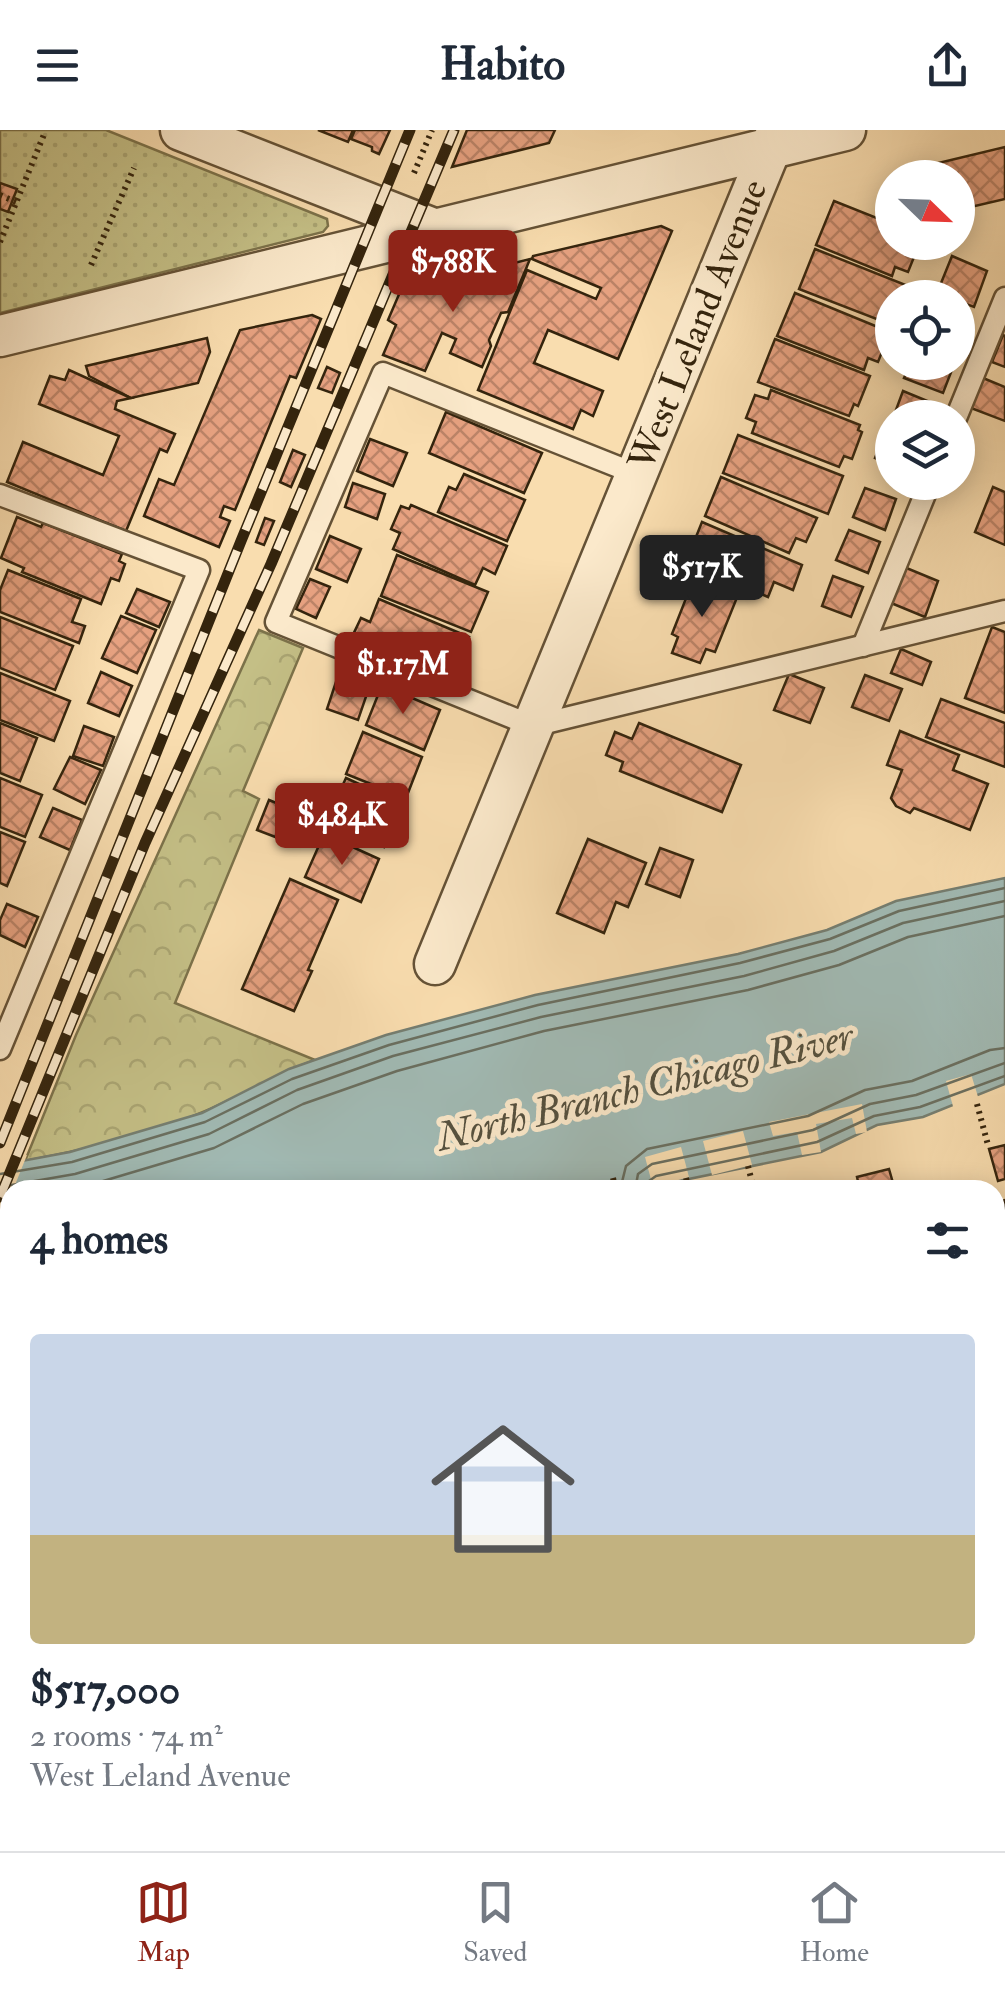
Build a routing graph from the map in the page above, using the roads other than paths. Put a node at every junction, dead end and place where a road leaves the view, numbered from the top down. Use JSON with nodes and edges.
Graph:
{"nodes":[{"id":1,"x":181,"y":130,"type":"edge"},
{"id":2,"x":845,"y":130,"type":"edge"},
{"id":3,"x":774,"y":139,"type":"edge"},
{"id":4,"x":436,"y":230,"type":"junction"},
{"id":5,"x":1005,"y":298,"type":"edge"},
{"id":6,"x":5,"y":346,"type":"edge"},
{"id":7,"x":963,"y":400,"type":"edge"},
{"id":8,"x":636,"y":474,"type":"junction"},
{"id":9,"x":0,"y":495,"type":"edge"},
{"id":10,"x":923,"y":500,"type":"edge"},
{"id":11,"x":1005,"y":611,"type":"edge"},
{"id":12,"x":863,"y":646,"type":"junction"},
{"id":13,"x":533,"y":726,"type":"junction"},
{"id":14,"x":435,"y":964,"type":"dead end"},
{"id":15,"x":7,"y":1011,"type":"edge"},
{"id":16,"x":0,"y":1049,"type":"edge"}],
"edges":[{"from":1,"to":4,"type":"street"},
{"from":2,"to":3,"type":"street"},
{"from":3,"to":4,"type":"street"},
{"from":3,"to":8,"type":"street","name":"West Leland Avenue"},
{"from":4,"to":6,"type":"street"},
{"from":5,"to":7,"type":"lane"},
{"from":8,"to":13,"type":"street","name":"West Leland Avenue"},
{"from":8,"to":13,"type":"lane"},
{"from":9,"to":15,"type":"lane"},
{"from":10,"to":12,"type":"lane"},
{"from":11,"to":12,"type":"lane"},
{"from":12,"to":13,"type":"lane"},
{"from":13,"to":14,"type":"street","name":"West Leland Avenue"},
{"from":15,"to":16,"type":"lane"}]}
